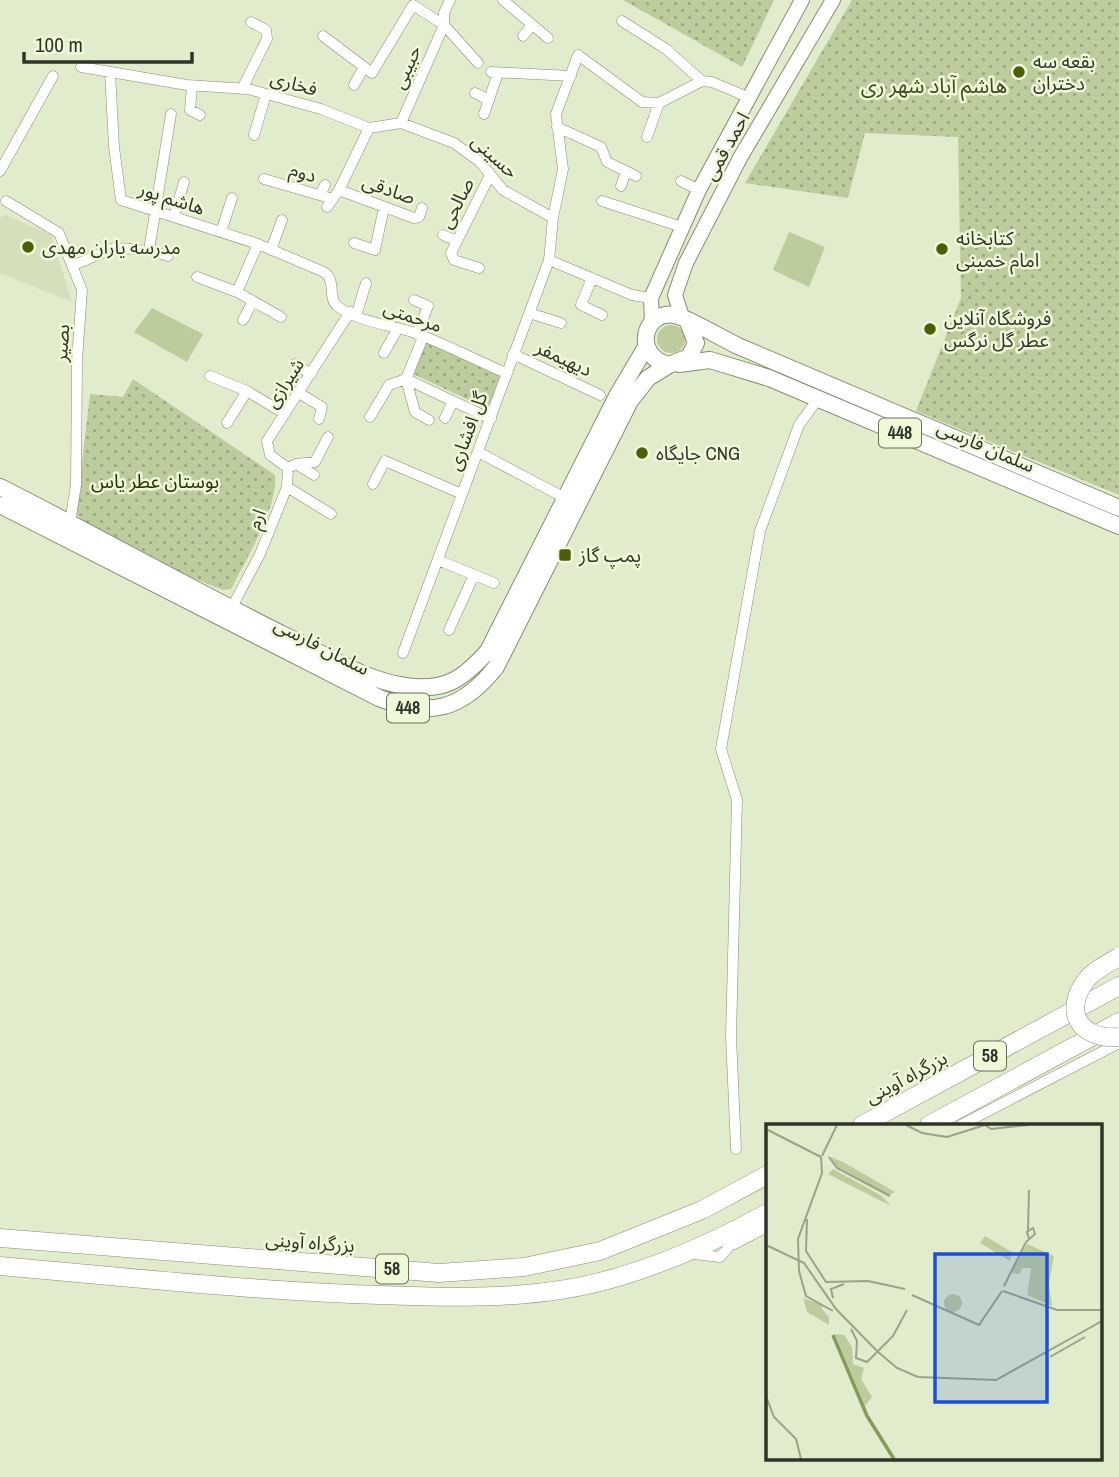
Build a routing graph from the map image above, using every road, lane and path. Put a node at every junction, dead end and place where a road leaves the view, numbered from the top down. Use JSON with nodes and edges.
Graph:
{"nodes":[{"id":1,"x":450,"y":0,"type":"edge"},
{"id":2,"x":503,"y":0,"type":"edge"},
{"id":3,"x":802,"y":0,"type":"edge"},
{"id":4,"x":833,"y":0,"type":"edge"},
{"id":5,"x":622,"y":21,"type":"dead end"},
{"id":6,"x":251,"y":22,"type":"dead end"},
{"id":7,"x":444,"y":25,"type":"junction"},
{"id":8,"x":532,"y":25,"type":"junction"},
{"id":9,"x":323,"y":36,"type":"dead end"},
{"id":10,"x":523,"y":36,"type":"dead end"},
{"id":11,"x":548,"y":38,"type":"dead end"},
{"id":12,"x":478,"y":63,"type":"dead end"},
{"id":13,"x":364,"y":67,"type":"junction"},
{"id":14,"x":81,"y":68,"type":"dead end"},
{"id":15,"x":110,"y":73,"type":"junction"},
{"id":16,"x":54,"y":76,"type":"dead end"},
{"id":17,"x":702,"y":80,"type":"junction"},
{"id":18,"x":568,"y":81,"type":"junction"},
{"id":19,"x":354,"y":85,"type":"dead end"},
{"id":20,"x":192,"y":86,"type":"junction"},
{"id":21,"x":242,"y":89,"type":"junction"},
{"id":22,"x":475,"y":93,"type":"dead end"},
{"id":23,"x":266,"y":94,"type":"junction"},
{"id":24,"x":750,"y":98,"type":"junction"},
{"id":25,"x":489,"y":100,"type":"junction"},
{"id":26,"x":659,"y":103,"type":"junction"},
{"id":27,"x":171,"y":114,"type":"dead end"},
{"id":28,"x":484,"y":114,"type":"dead end"},
{"id":29,"x":200,"y":115,"type":"dead end"},
{"id":30,"x":401,"y":123,"type":"junction"},
{"id":31,"x":557,"y":127,"type":"junction"},
{"id":32,"x":369,"y":128,"type":"junction"},
{"id":33,"x":254,"y":135,"type":"dead end"},
{"id":34,"x":647,"y":137,"type":"dead end"},
{"id":35,"x":0,"y":171,"type":"edge"},
{"id":36,"x":490,"y":175,"type":"junction"},
{"id":37,"x":264,"y":179,"type":"dead end"},
{"id":38,"x":681,"y":181,"type":"dead end"},
{"id":39,"x":184,"y":182,"type":"dead end"},
{"id":40,"x":325,"y":185,"type":"dead end"},
{"id":41,"x":621,"y":186,"type":"dead end"},
{"id":42,"x":699,"y":190,"type":"junction"},
{"id":43,"x":320,"y":195,"type":"junction"},
{"id":44,"x":232,"y":198,"type":"dead end"},
{"id":45,"x":333,"y":199,"type":"junction"},
{"id":46,"x":6,"y":201,"type":"dead end"},
{"id":47,"x":602,"y":201,"type":"dead end"},
{"id":48,"x":383,"y":207,"type":"junction"},
{"id":49,"x":422,"y":208,"type":"dead end"},
{"id":50,"x":157,"y":211,"type":"junction"},
{"id":51,"x":174,"y":216,"type":"junction"},
{"id":52,"x":553,"y":218,"type":"junction"},
{"id":53,"x":282,"y":220,"type":"dead end"},
{"id":54,"x":682,"y":227,"type":"junction"},
{"id":55,"x":221,"y":232,"type":"junction"},
{"id":56,"x":443,"y":235,"type":"dead end"},
{"id":57,"x":457,"y":241,"type":"junction"},
{"id":58,"x":354,"y":243,"type":"dead end"},
{"id":59,"x":258,"y":244,"type":"junction"},
{"id":60,"x":137,"y":249,"type":"dead end"},
{"id":61,"x":271,"y":250,"type":"junction"},
{"id":62,"x":168,"y":256,"type":"dead end"},
{"id":63,"x":549,"y":260,"type":"junction"},
{"id":64,"x":74,"y":265,"type":"junction"},
{"id":65,"x":479,"y":268,"type":"dead end"},
{"id":66,"x":197,"y":277,"type":"dead end"},
{"id":67,"x":592,"y":278,"type":"junction"},
{"id":68,"x":366,"y":283,"type":"dead end"},
{"id":69,"x":237,"y":292,"type":"junction"},
{"id":70,"x":651,"y":298,"type":"junction"},
{"id":71,"x":414,"y":300,"type":"dead end"},
{"id":72,"x":253,"y":301,"type":"junction"},
{"id":73,"x":529,"y":313,"type":"junction"},
{"id":74,"x":353,"y":314,"type":"junction"},
{"id":75,"x":602,"y":315,"type":"dead end"},
{"id":76,"x":281,"y":317,"type":"dead end"},
{"id":77,"x":243,"y":320,"type":"dead end"},
{"id":78,"x":685,"y":320,"type":"junction"},
{"id":79,"x":561,"y":323,"type":"dead end"},
{"id":80,"x":652,"y":323,"type":"junction"},
{"id":81,"x":398,"y":328,"type":"junction"},
{"id":82,"x":420,"y":335,"type":"junction"},
{"id":83,"x":646,"y":347,"type":"junction"},
{"id":84,"x":384,"y":353,"type":"dead end"},
{"id":85,"x":513,"y":354,"type":"junction"},
{"id":86,"x":295,"y":364,"type":"dead end"},
{"id":87,"x":673,"y":365,"type":"junction"},
{"id":88,"x":506,"y":373,"type":"junction"},
{"id":89,"x":311,"y":374,"type":"junction"},
{"id":90,"x":210,"y":376,"type":"dead end"},
{"id":91,"x":406,"y":379,"type":"junction"},
{"id":92,"x":247,"y":391,"type":"junction"},
{"id":93,"x":299,"y":393,"type":"junction"},
{"id":94,"x":600,"y":395,"type":"dead end"},
{"id":95,"x":818,"y":399,"type":"junction"},
{"id":96,"x":453,"y":401,"type":"junction"},
{"id":97,"x":285,"y":414,"type":"junction"},
{"id":98,"x":370,"y":417,"type":"dead end"},
{"id":99,"x":445,"y":418,"type":"dead end"},
{"id":100,"x":318,"y":419,"type":"dead end"},
{"id":101,"x":491,"y":419,"type":"junction"},
{"id":102,"x":429,"y":420,"type":"dead end"},
{"id":103,"x":227,"y":423,"type":"dead end"},
{"id":104,"x":328,"y":443,"type":"dead end"},
{"id":105,"x":478,"y":452,"type":"junction"},
{"id":106,"x":292,"y":466,"type":"junction"},
{"id":107,"x":314,"y":475,"type":"dead end"},
{"id":108,"x":373,"y":484,"type":"dead end"},
{"id":109,"x":287,"y":487,"type":"junction"},
{"id":110,"x":0,"y":488,"type":"edge"},
{"id":111,"x":463,"y":494,"type":"junction"},
{"id":112,"x":565,"y":498,"type":"junction"},
{"id":113,"x":0,"y":505,"type":"edge"},
{"id":114,"x":1119,"y":508,"type":"edge"},
{"id":115,"x":331,"y":514,"type":"dead end"},
{"id":116,"x":70,"y":523,"type":"junction"},
{"id":117,"x":1119,"y":526,"type":"edge"},
{"id":118,"x":438,"y":560,"type":"junction"},
{"id":119,"x":474,"y":575,"type":"junction"},
{"id":120,"x":494,"y":583,"type":"dead end"},
{"id":121,"x":231,"y":609,"type":"junction"},
{"id":122,"x":449,"y":630,"type":"dead end"},
{"id":123,"x":403,"y":653,"type":"dead end"},
{"id":124,"x":1119,"y":957,"type":"edge"},
{"id":125,"x":1119,"y":986,"type":"edge"},
{"id":126,"x":1119,"y":1022,"type":"edge"},
{"id":127,"x":1119,"y":1037,"type":"edge"},
{"id":128,"x":1119,"y":1043,"type":"edge"},
{"id":129,"x":864,"y":1124,"type":"edge"},
{"id":130,"x":931,"y":1124,"type":"edge"},
{"id":131,"x":963,"y":1124,"type":"edge"},
{"id":132,"x":736,"y":1149,"type":"dead end"},
{"id":133,"x":766,"y":1176,"type":"edge"},
{"id":134,"x":763,"y":1220,"type":"edge"},
{"id":135,"x":0,"y":1238,"type":"edge"},
{"id":136,"x":675,"y":1256,"type":"junction"},
{"id":137,"x":0,"y":1266,"type":"edge"}],
"edges":[{"from":1,"to":7,"type":"street","name":"حبیبی"},
{"from":2,"to":8,"type":"street"},
{"from":3,"to":24,"type":"main road","name":"احمد قمی"},
{"from":4,"to":78,"type":"main road","name":"احمد قمی"},
{"from":5,"to":17,"type":"street"},
{"from":6,"to":21,"type":"street"},
{"from":7,"to":12,"type":"street"},
{"from":7,"to":13,"type":"street"},
{"from":7,"to":30,"type":"street","name":"حبیبی"},
{"from":8,"to":10,"type":"street"},
{"from":8,"to":11,"type":"street"},
{"from":9,"to":13,"type":"street"},
{"from":13,"to":19,"type":"street"},
{"from":14,"to":15,"type":"street","name":"فخاری"},
{"from":15,"to":20,"type":"street","name":"فخاری"},
{"from":15,"to":50,"type":"street","name":"هاشم پور"},
{"from":16,"to":35,"type":"street"},
{"from":17,"to":24,"type":"street"},
{"from":17,"to":26,"type":"street"},
{"from":18,"to":25,"type":"street"},
{"from":18,"to":26,"type":"street"},
{"from":18,"to":31,"type":"street"},
{"from":20,"to":21,"type":"street","name":"فخاری"},
{"from":20,"to":29,"type":"street"},
{"from":21,"to":23,"type":"street","name":"فخاری"},
{"from":22,"to":25,"type":"street"},
{"from":23,"to":32,"type":"street","name":"فخاری"},
{"from":23,"to":33,"type":"street"},
{"from":24,"to":42,"type":"main road","name":"احمد قمی"},
{"from":25,"to":28,"type":"street"},
{"from":26,"to":34,"type":"street"},
{"from":27,"to":50,"type":"street"},
{"from":30,"to":32,"type":"street","name":"حسینی"},
{"from":30,"to":36,"type":"street","name":"حسینی"},
{"from":31,"to":41,"type":"street"},
{"from":31,"to":52,"type":"street"},
{"from":32,"to":45,"type":"street"},
{"from":36,"to":52,"type":"street","name":"حسینی"},
{"from":36,"to":57,"type":"street","name":"صالحی"},
{"from":37,"to":43,"type":"street","name":"دوم"},
{"from":38,"to":42,"type":"street"},
{"from":39,"to":51,"type":"street"},
{"from":40,"to":43,"type":"street"},
{"from":42,"to":54,"type":"main road","name":"احمد قمی"},
{"from":43,"to":45,"type":"street","name":"دوم"},
{"from":44,"to":55,"type":"street"},
{"from":45,"to":48,"type":"street","name":"صادقی"},
{"from":46,"to":64,"type":"street","name":"بصیر"},
{"from":47,"to":54,"type":"street"},
{"from":48,"to":49,"type":"street","name":"صادقی"},
{"from":48,"to":58,"type":"street"},
{"from":50,"to":51,"type":"street","name":"هاشم پور"},
{"from":50,"to":62,"type":"street"},
{"from":51,"to":55,"type":"street","name":"هاشم پور"},
{"from":52,"to":63,"type":"street","name":"گل افشاری"},
{"from":53,"to":61,"type":"street"},
{"from":54,"to":70,"type":"main road","name":"احمد قمی"},
{"from":55,"to":59,"type":"street","name":"هاشم پور"},
{"from":56,"to":57,"type":"street"},
{"from":57,"to":65,"type":"street","name":"صالحی"},
{"from":59,"to":61,"type":"street","name":"هاشم پور"},
{"from":59,"to":69,"type":"street"},
{"from":60,"to":64,"type":"street"},
{"from":61,"to":74,"type":"street","name":"هاشم پور"},
{"from":63,"to":67,"type":"street"},
{"from":63,"to":73,"type":"street","name":"گل افشاری"},
{"from":64,"to":116,"type":"street","name":"بصیر"},
{"from":66,"to":69,"type":"street"},
{"from":67,"to":70,"type":"street"},
{"from":67,"to":75,"type":"street"},
{"from":68,"to":74,"type":"street","name":"شیرازی"},
{"from":69,"to":72,"type":"street"},
{"from":70,"to":80,"type":"main road","name":"احمد قمی"},
{"from":71,"to":82,"type":"street"},
{"from":72,"to":76,"type":"street"},
{"from":72,"to":77,"type":"street"},
{"from":73,"to":79,"type":"street"},
{"from":73,"to":85,"type":"street","name":"گل افشاری"},
{"from":74,"to":81,"type":"street","name":"مرحمتی"},
{"from":74,"to":89,"type":"street","name":"شیرازی"},
{"from":78,"to":80,"type":"main road"},
{"from":78,"to":87,"type":"main road"},
{"from":78,"to":114,"type":"main road","name":"سلمان فارسی","number":"448"},
{"from":80,"to":83,"type":"main road"},
{"from":81,"to":82,"type":"street","name":"مرحمتی"},
{"from":81,"to":84,"type":"street"},
{"from":82,"to":88,"type":"street","name":"مرحمتی"},
{"from":82,"to":91,"type":"street"},
{"from":83,"to":87,"type":"main road"},
{"from":83,"to":112,"type":"main road","name":"سلمان فارسی","number":"448"},
{"from":85,"to":88,"type":"street","name":"گل افشاری"},
{"from":85,"to":94,"type":"street","name":"دیهیمفر"},
{"from":86,"to":89,"type":"street"},
{"from":87,"to":95,"type":"main road","name":"سلمان فارسی","number":"448"},
{"from":87,"to":113,"type":"main road","name":"سلمان فارسی","number":"448"},
{"from":88,"to":101,"type":"street","name":"گل افشاری"},
{"from":89,"to":93,"type":"street","name":"شیرازی"},
{"from":90,"to":92,"type":"street"},
{"from":91,"to":96,"type":"street"},
{"from":91,"to":98,"type":"street"},
{"from":91,"to":102,"type":"street"},
{"from":92,"to":97,"type":"street"},
{"from":92,"to":103,"type":"street"},
{"from":93,"to":97,"type":"street","name":"شیرازی"},
{"from":93,"to":100,"type":"street"},
{"from":95,"to":117,"type":"main road","name":"سلمان فارسی","number":"448"},
{"from":95,"to":132,"type":"street"},
{"from":96,"to":99,"type":"street"},
{"from":96,"to":101,"type":"street"},
{"from":97,"to":106,"type":"street","name":"شیرازی"},
{"from":101,"to":105,"type":"street","name":"گل افشاری"},
{"from":104,"to":106,"type":"street"},
{"from":105,"to":111,"type":"street","name":"گل افشاری"},
{"from":105,"to":112,"type":"street"},
{"from":106,"to":107,"type":"street"},
{"from":106,"to":109,"type":"street","name":"ارم"},
{"from":108,"to":111,"type":"street"},
{"from":109,"to":115,"type":"street"},
{"from":109,"to":121,"type":"street","name":"ارم"},
{"from":110,"to":116,"type":"main road","name":"سلمان فارسی","number":"448"},
{"from":111,"to":118,"type":"street","name":"گل افشاری"},
{"from":112,"to":121,"type":"main road","name":"سلمان فارسی","number":"448"},
{"from":116,"to":121,"type":"main road","name":"سلمان فارسی","number":"448"},
{"from":118,"to":119,"type":"street"},
{"from":118,"to":123,"type":"street","name":"گل افشاری"},
{"from":119,"to":120,"type":"street"},
{"from":119,"to":122,"type":"street"},
{"from":124,"to":127,"type":"highway","bridge":true},
{"from":125,"to":129,"type":"highway","name":"بزرگراه آوینی","number":"58"},
{"from":126,"to":130,"type":"highway","number":"58"},
{"from":128,"to":131,"type":"street"},
{"from":133,"to":135,"type":"highway","name":"بزرگراه آوینی","number":"58"},
{"from":134,"to":136,"type":"highway","number":"58"},
{"from":134,"to":136,"type":"street"},
{"from":136,"to":137,"type":"highway","number":"58"}]}
